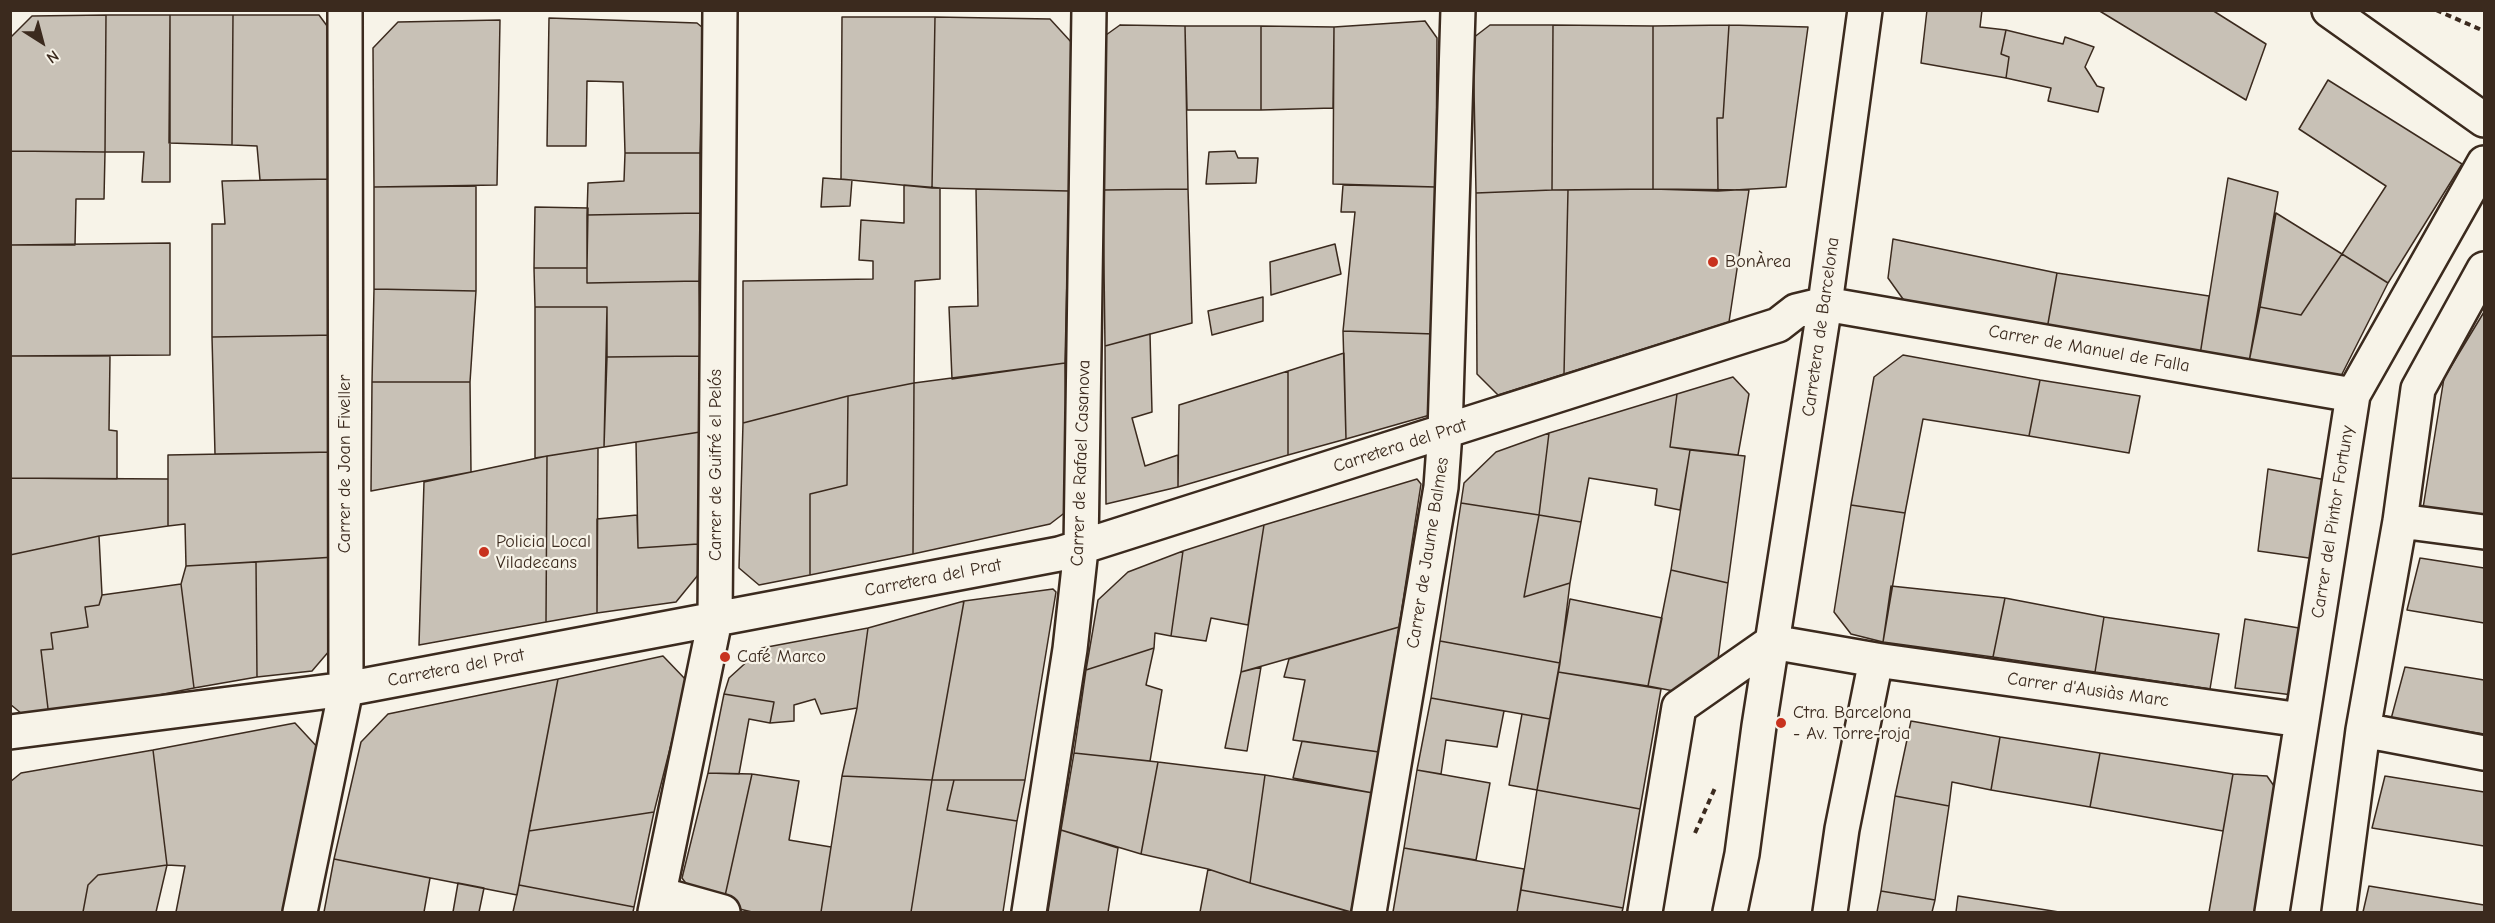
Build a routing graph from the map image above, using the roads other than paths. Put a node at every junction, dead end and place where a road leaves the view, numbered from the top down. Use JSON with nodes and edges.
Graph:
{"nodes":[{"id":1,"x":345,"y":10,"type":"edge"},
{"id":2,"x":720,"y":10,"type":"edge"},
{"id":3,"x":1089,"y":10,"type":"edge"},
{"id":4,"x":1458,"y":10,"type":"edge"},
{"id":5,"x":1865,"y":10,"type":"edge"},
{"id":6,"x":2329,"y":10,"type":"edge"},
{"id":7,"x":2484,"y":120,"type":"edge"},
{"id":8,"x":2484,"y":163,"type":"edge"},
{"id":9,"x":2484,"y":269,"type":"edge"},
{"id":10,"x":1825,"y":304,"type":"junction"},
{"id":11,"x":2353,"y":395,"type":"junction"},
{"id":12,"x":1445,"y":432,"type":"junction"},
{"id":13,"x":2400,"y":521,"type":"junction"},
{"id":14,"x":2484,"y":532,"type":"edge"},
{"id":15,"x":1081,"y":549,"type":"junction"},
{"id":16,"x":715,"y":620,"type":"junction"},
{"id":17,"x":1772,"y":642,"type":"junction"},
{"id":18,"x":1876,"y":660,"type":"junction"},
{"id":19,"x":346,"y":689,"type":"junction"},
{"id":20,"x":2301,"y":720,"type":"junction"},
{"id":21,"x":2363,"y":730,"type":"junction"},
{"id":22,"x":10,"y":732,"type":"edge"},
{"id":23,"x":2484,"y":753,"type":"edge"},
{"id":24,"x":657,"y":903,"type":"edge"},
{"id":25,"x":300,"y":912,"type":"edge"},
{"id":26,"x":723,"y":912,"type":"edge"},
{"id":27,"x":1029,"y":912,"type":"edge"},
{"id":28,"x":1369,"y":912,"type":"edge"},
{"id":29,"x":1645,"y":912,"type":"edge"},
{"id":30,"x":1730,"y":912,"type":"edge"},
{"id":31,"x":1830,"y":912,"type":"edge"},
{"id":32,"x":2272,"y":912,"type":"edge"},
{"id":33,"x":2339,"y":912,"type":"edge"}],
"edges":[{"from":1,"to":19,"type":"street","name":"Carrer de Joan Fiveller"},
{"from":2,"to":16,"type":"street","name":"Carrer de Guifré el Pelós"},
{"from":3,"to":15,"type":"street","name":"Carrer de Rafael Casanova"},
{"from":4,"to":12,"type":"street","name":"Carrer de Jaume Balmes"},
{"from":5,"to":10,"type":"street","name":"Carretera de Barcelona"},
{"from":6,"to":7,"type":"street"},
{"from":8,"to":11,"type":"street","name":"Carrer del Pintor Fortuny"},
{"from":9,"to":13,"type":"street"},
{"from":10,"to":11,"type":"street","name":"Carrer de Manuel de Falla"},
{"from":10,"to":12,"type":"street","name":"Carretera del Prat"},
{"from":10,"to":17,"type":"street","name":"Carretera de Barcelona"},
{"from":11,"to":20,"type":"street","name":"Carrer del Pintor Fortuny"},
{"from":12,"to":15,"type":"street","name":"Carretera del Prat"},
{"from":12,"to":28,"type":"street","name":"Carrer de Jaume Balmes"},
{"from":13,"to":14,"type":"street"},
{"from":13,"to":21,"type":"street"},
{"from":15,"to":16,"type":"street","name":"Carretera del Prat"},
{"from":15,"to":27,"type":"street","name":"Carrer de Rafael Casanova"},
{"from":16,"to":19,"type":"street","name":"Carretera del Prat"},
{"from":16,"to":24,"type":"street","name":"Carrer de Guifré el Pelós"},
{"from":17,"to":18,"type":"street","name":"Carrer d'Ausiàs Marc"},
{"from":17,"to":29,"type":"street"},
{"from":17,"to":30,"type":"street","name":"Carretera de Barcelona"},
{"from":18,"to":20,"type":"street","name":"Carrer d'Ausiàs Marc"},
{"from":18,"to":31,"type":"street"},
{"from":19,"to":22,"type":"street","name":"Carretera del Prat"},
{"from":19,"to":25,"type":"street","name":"Carrer de Joan Fiveller"},
{"from":20,"to":32,"type":"street","name":"Carrer del Pintor Fortuny"},
{"from":21,"to":23,"type":"street"},
{"from":21,"to":33,"type":"street"},
{"from":24,"to":26,"type":"street"}]}
